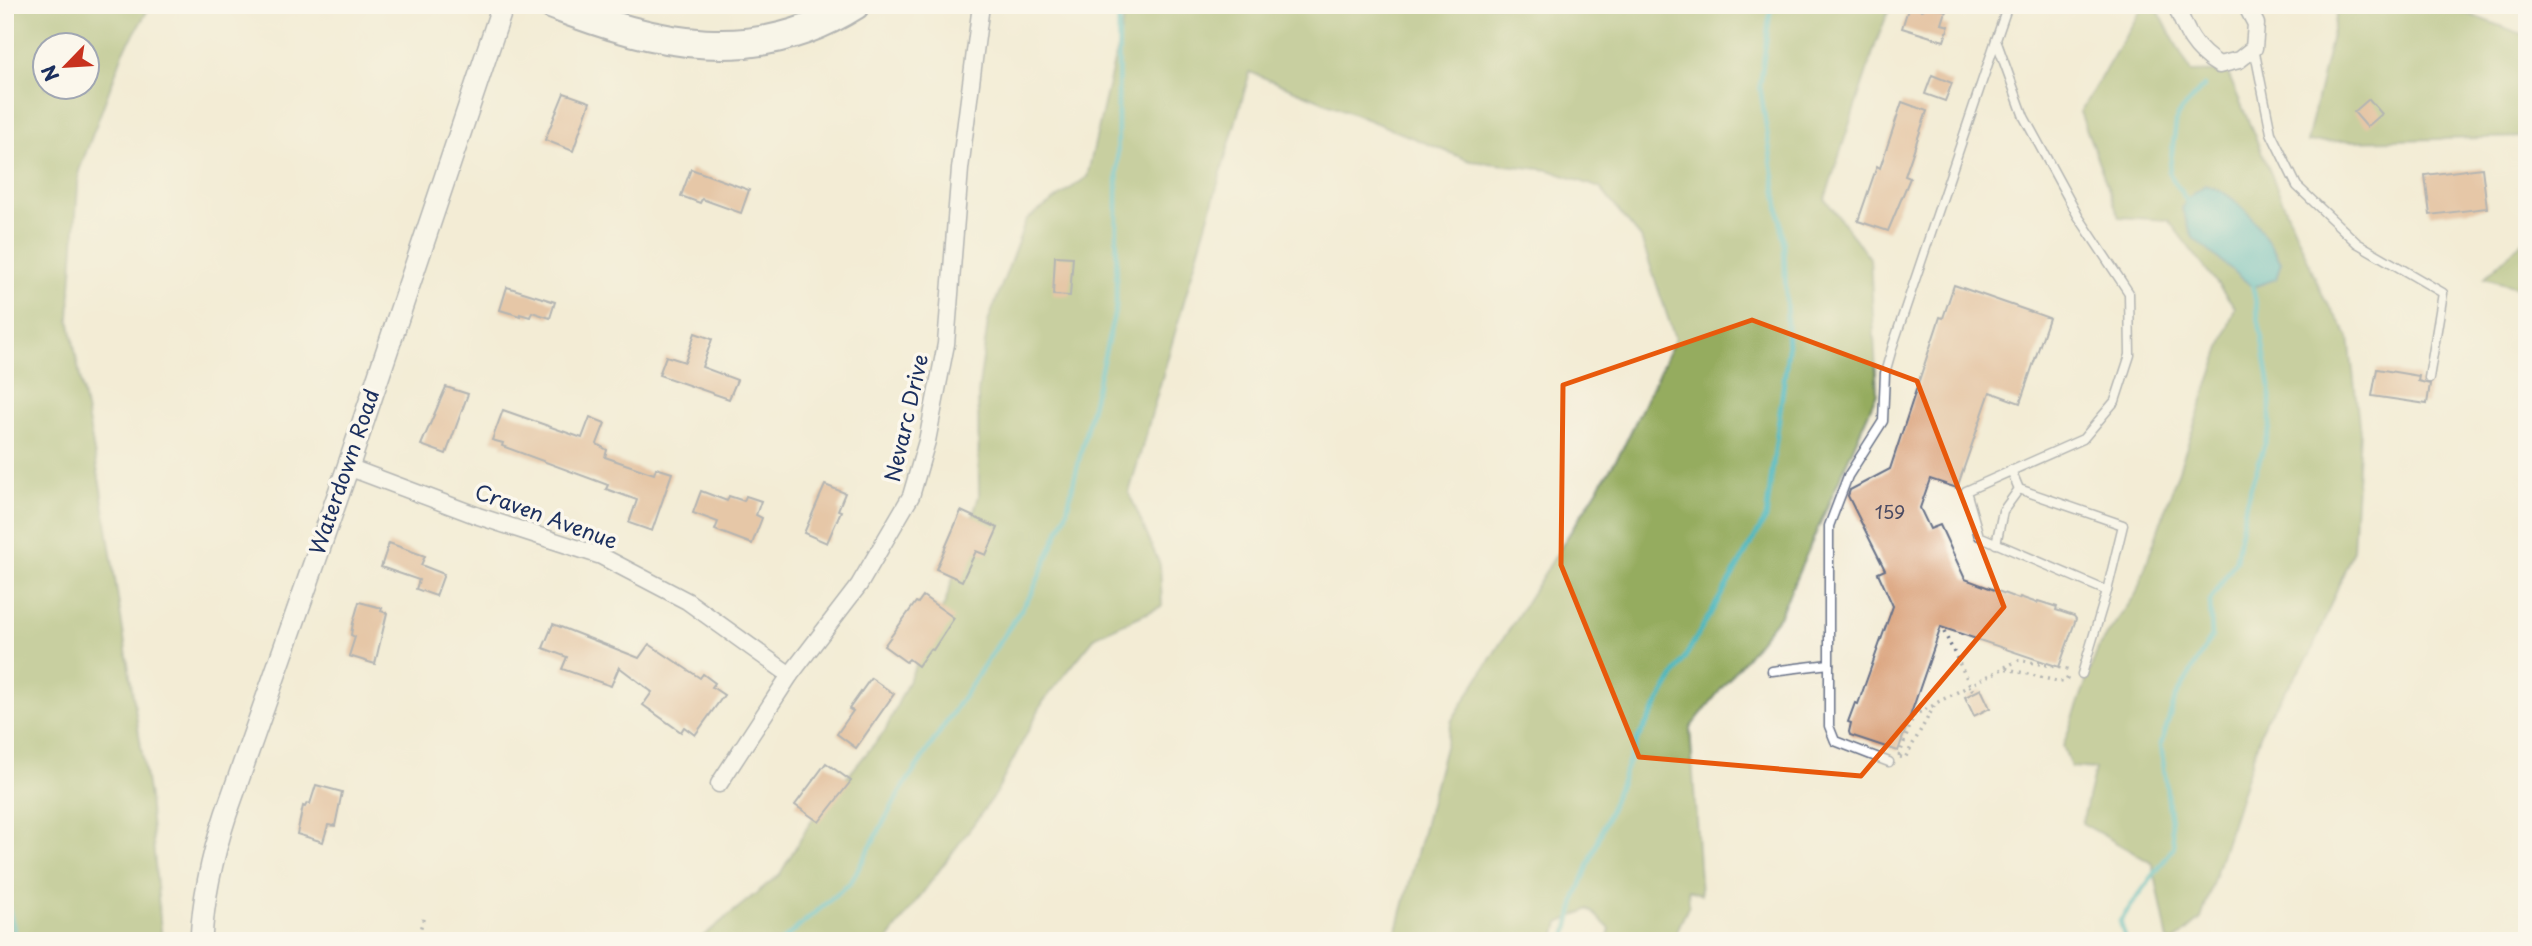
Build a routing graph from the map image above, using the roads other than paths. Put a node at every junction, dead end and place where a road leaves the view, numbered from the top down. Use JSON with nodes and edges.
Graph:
{"nodes":[{"id":1,"x":503,"y":5,"type":"edge"},
{"id":2,"x":553,"y":5,"type":"edge"},
{"id":3,"x":855,"y":5,"type":"edge"},
{"id":4,"x":981,"y":5,"type":"edge"},
{"id":5,"x":2008,"y":5,"type":"edge"},
{"id":6,"x":2176,"y":5,"type":"edge"},
{"id":7,"x":2244,"y":5,"type":"edge"},
{"id":8,"x":1996,"y":40,"type":"junction"},
{"id":9,"x":2254,"y":48,"type":"junction"},
{"id":10,"x":2429,"y":378,"type":"dead end"},
{"id":11,"x":348,"y":467,"type":"junction"},
{"id":12,"x":2011,"y":470,"type":"junction"},
{"id":13,"x":2019,"y":489,"type":"junction"},
{"id":14,"x":1997,"y":544,"type":"junction"},
{"id":15,"x":2107,"y":591,"type":"junction"},
{"id":16,"x":1829,"y":664,"type":"junction"},
{"id":17,"x":1772,"y":671,"type":"dead end"},
{"id":18,"x":2082,"y":674,"type":"road end"},
{"id":19,"x":790,"y":675,"type":"junction"},
{"id":20,"x":1889,"y":762,"type":"road end"},
{"id":21,"x":719,"y":784,"type":"dead end"},
{"id":22,"x":201,"y":941,"type":"edge"}],
"edges":[{"from":1,"to":11,"type":"main road","name":"Waterdown Road"},
{"from":2,"to":3,"type":"highway"},
{"from":4,"to":19,"type":"street","name":"Nevarc Drive"},
{"from":5,"to":8,"type":"lane"},
{"from":6,"to":9,"type":"street"},
{"from":7,"to":9,"type":"street"},
{"from":8,"to":12,"type":"lane"},
{"from":8,"to":16,"type":"lane"},
{"from":9,"to":10,"type":"lane"},
{"from":11,"to":19,"type":"street","name":"Craven Avenue"},
{"from":11,"to":22,"type":"main road","name":"Waterdown Road"},
{"from":12,"to":13,"type":"lane"},
{"from":12,"to":14,"type":"lane"},
{"from":13,"to":14,"type":"lane"},
{"from":13,"to":15,"type":"lane"},
{"from":14,"to":15,"type":"lane"},
{"from":15,"to":18,"type":"lane"},
{"from":16,"to":17,"type":"lane"},
{"from":16,"to":20,"type":"lane"},
{"from":19,"to":21,"type":"street","name":"Nevarc Drive"}]}
